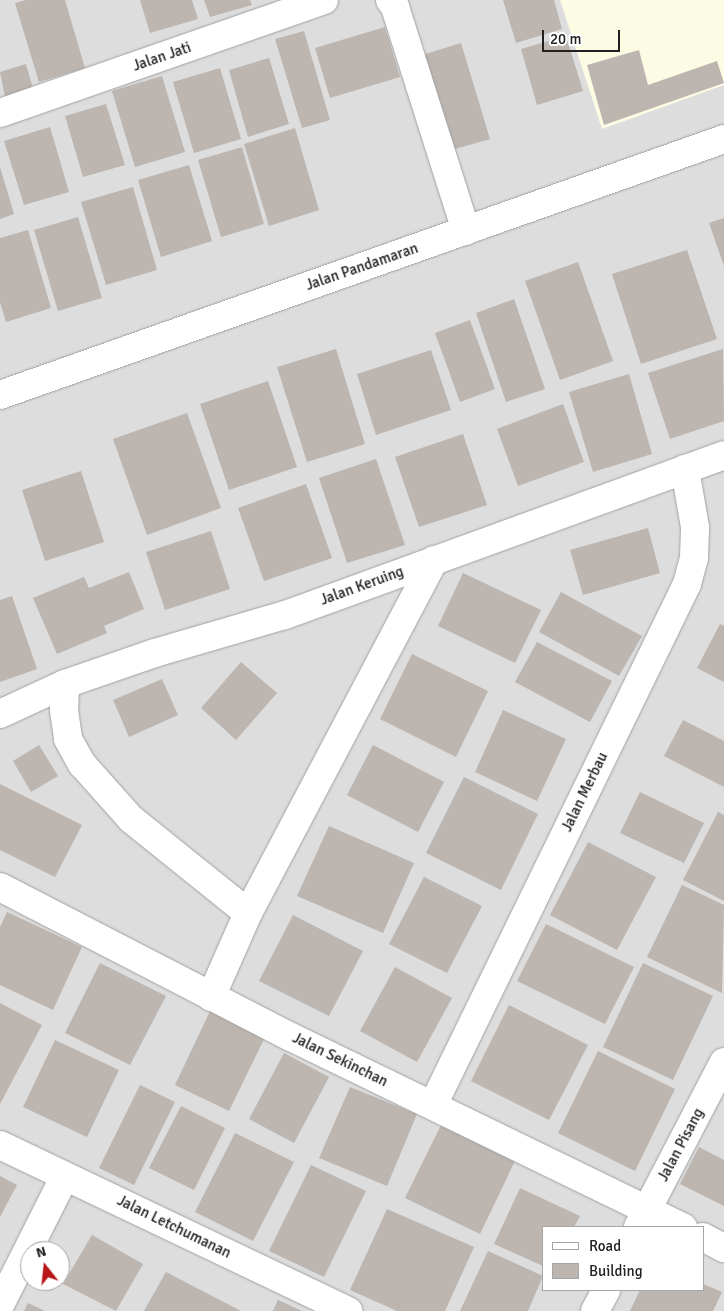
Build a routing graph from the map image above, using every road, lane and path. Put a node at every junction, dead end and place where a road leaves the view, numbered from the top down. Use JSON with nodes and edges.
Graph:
{"nodes":[{"id":1,"x":324,"y":0,"type":"edge"},
{"id":2,"x":390,"y":0,"type":"edge"},
{"id":3,"x":0,"y":113,"type":"edge"},
{"id":4,"x":724,"y":139,"type":"edge"},
{"id":5,"x":466,"y":231,"type":"junction"},
{"id":6,"x":0,"y":395,"type":"edge"},
{"id":7,"x":724,"y":455,"type":"edge"},
{"id":8,"x":685,"y":470,"type":"junction"},
{"id":9,"x":434,"y":560,"type":"junction"},
{"id":10,"x":65,"y":684,"type":"junction"},
{"id":11,"x":0,"y":714,"type":"edge"},
{"id":12,"x":0,"y":887,"type":"edge"},
{"id":13,"x":248,"y":913,"type":"junction"},
{"id":14,"x":212,"y":997,"type":"junction"},
{"id":15,"x":724,"y":1062,"type":"edge"},
{"id":16,"x":433,"y":1105,"type":"junction"},
{"id":17,"x":0,"y":1145,"type":"edge"},
{"id":18,"x":65,"y":1176,"type":"junction"},
{"id":19,"x":642,"y":1218,"type":"edge"},
{"id":20,"x":678,"y":1226,"type":"edge"},
{"id":21,"x":704,"y":1238,"type":"edge"},
{"id":22,"x":724,"y":1248,"type":"edge"},
{"id":23,"x":605,"y":1291,"type":"edge"},
{"id":24,"x":0,"y":1305,"type":"edge"},
{"id":25,"x":348,"y":1311,"type":"edge"},
{"id":26,"x":595,"y":1311,"type":"edge"}],
"edges":[{"from":1,"to":3,"type":"street","name":"Jalan Jati"},
{"from":2,"to":5,"type":"street"},
{"from":4,"to":5,"type":"street","name":"Jalan Pandamaran"},
{"from":5,"to":6,"type":"street","name":"Jalan Pandamaran"},
{"from":7,"to":8,"type":"street","name":"Jalan Keruing"},
{"from":8,"to":9,"type":"street","name":"Jalan Keruing"},
{"from":8,"to":16,"type":"street","name":"Jalan Merbau"},
{"from":9,"to":10,"type":"street","name":"Jalan Keruing"},
{"from":9,"to":13,"type":"street"},
{"from":10,"to":11,"type":"street","name":"Jalan Keruing"},
{"from":10,"to":13,"type":"street"},
{"from":12,"to":14,"type":"street","name":"Jalan Sekinchan"},
{"from":13,"to":14,"type":"street"},
{"from":14,"to":16,"type":"street","name":"Jalan Sekinchan"},
{"from":15,"to":19,"type":"street","name":"Jalan Pisang"},
{"from":16,"to":19,"type":"street","name":"Jalan Sekinchan"},
{"from":17,"to":18,"type":"street","name":"Jalan Letchumanan"},
{"from":18,"to":24,"type":"street"},
{"from":18,"to":25,"type":"street","name":"Jalan Letchumanan"},
{"from":19,"to":20,"type":"street","name":"Jalan Sekinchan"},
{"from":21,"to":22,"type":"street"},
{"from":23,"to":26,"type":"street"}]}
